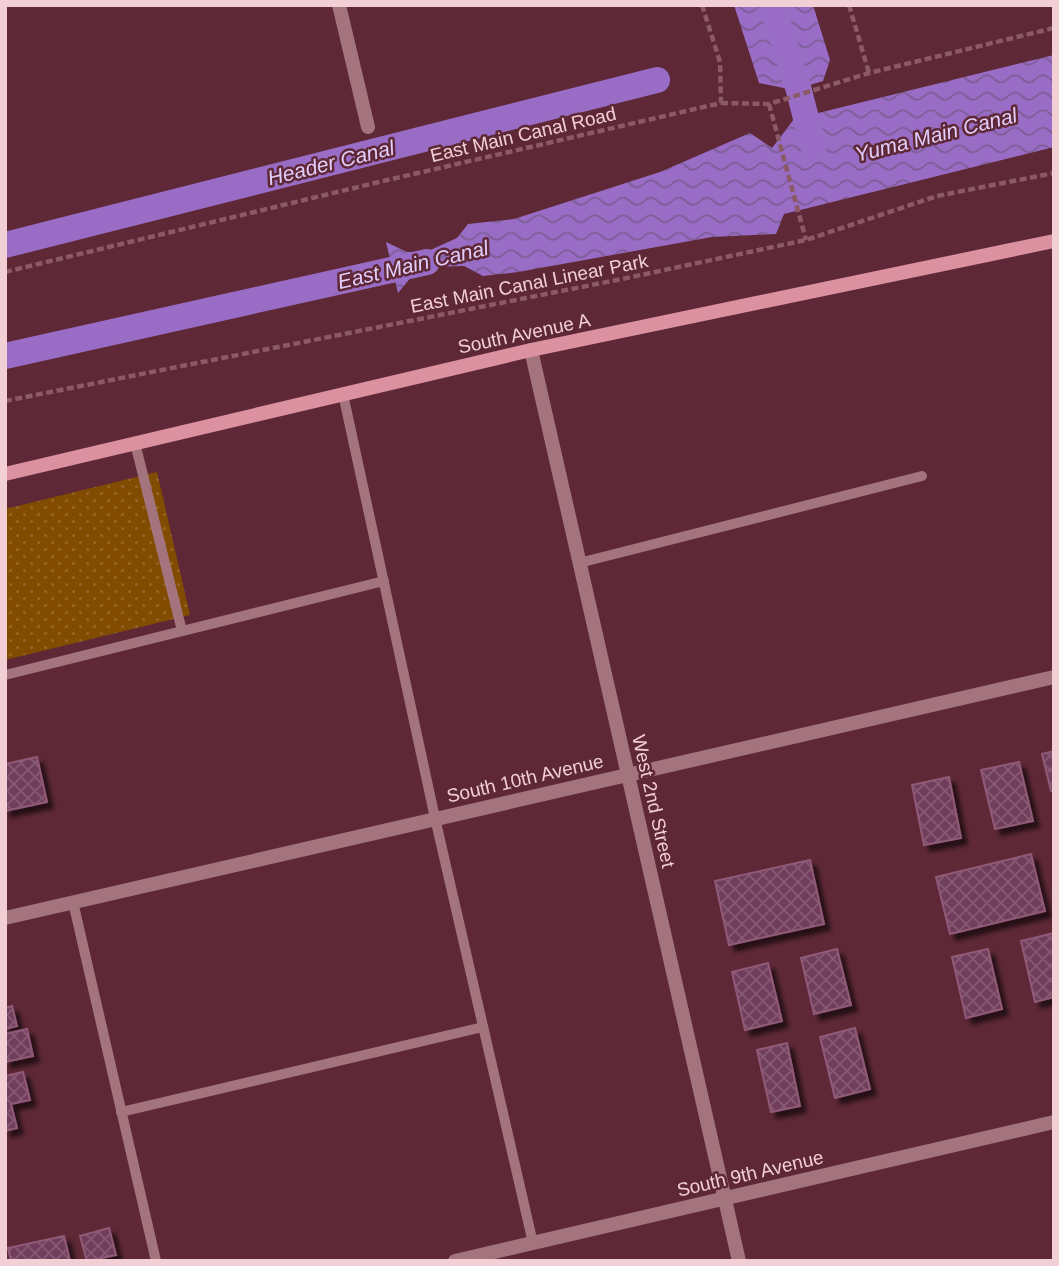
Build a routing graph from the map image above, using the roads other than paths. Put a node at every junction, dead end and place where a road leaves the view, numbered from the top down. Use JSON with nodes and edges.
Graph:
{"nodes":[{"id":1,"x":339,"y":5,"type":"edge"},
{"id":2,"x":368,"y":127,"type":"dead end"},
{"id":3,"x":1054,"y":241,"type":"edge"},
{"id":4,"x":531,"y":350,"type":"junction"},
{"id":5,"x":343,"y":394,"type":"junction"},
{"id":6,"x":135,"y":443,"type":"junction"},
{"id":7,"x":5,"y":474,"type":"edge"},
{"id":8,"x":922,"y":476,"type":"dead end"},
{"id":9,"x":579,"y":563,"type":"junction"},
{"id":10,"x":384,"y":581,"type":"junction"},
{"id":11,"x":182,"y":631,"type":"junction"},
{"id":12,"x":5,"y":675,"type":"edge"},
{"id":13,"x":1054,"y":677,"type":"edge"},
{"id":14,"x":628,"y":774,"type":"junction"},
{"id":15,"x":435,"y":818,"type":"junction"},
{"id":16,"x":72,"y":902,"type":"junction"},
{"id":17,"x":5,"y":918,"type":"edge"},
{"id":18,"x":483,"y":1027,"type":"junction"},
{"id":19,"x":121,"y":1112,"type":"junction"},
{"id":20,"x":1054,"y":1122,"type":"edge"},
{"id":21,"x":725,"y":1199,"type":"junction"},
{"id":22,"x":533,"y":1243,"type":"junction"},
{"id":23,"x":156,"y":1261,"type":"edge"},
{"id":24,"x":455,"y":1261,"type":"edge"},
{"id":25,"x":739,"y":1261,"type":"edge"}],
"edges":[{"from":1,"to":2,"type":"street"},
{"from":3,"to":4,"type":"main road","name":"South Avenue A"},
{"from":4,"to":5,"type":"main road","name":"South Avenue A"},
{"from":4,"to":9,"type":"street","name":"West 2nd Street"},
{"from":5,"to":6,"type":"main road","name":"South Avenue A"},
{"from":5,"to":10,"type":"lane"},
{"from":6,"to":7,"type":"main road","name":"South Avenue A"},
{"from":6,"to":11,"type":"lane"},
{"from":8,"to":9,"type":"lane"},
{"from":9,"to":14,"type":"street","name":"West 2nd Street"},
{"from":10,"to":11,"type":"lane"},
{"from":10,"to":15,"type":"lane"},
{"from":11,"to":12,"type":"lane"},
{"from":13,"to":14,"type":"street","name":"South 10th Avenue"},
{"from":14,"to":15,"type":"street","name":"South 10th Avenue"},
{"from":14,"to":21,"type":"street","name":"West 2nd Street"},
{"from":15,"to":16,"type":"street","name":"South 10th Avenue"},
{"from":15,"to":18,"type":"lane"},
{"from":16,"to":17,"type":"street","name":"South 10th Avenue"},
{"from":16,"to":19,"type":"lane"},
{"from":18,"to":19,"type":"lane"},
{"from":18,"to":22,"type":"lane"},
{"from":19,"to":23,"type":"lane"},
{"from":20,"to":21,"type":"street","name":"South 9th Avenue"},
{"from":21,"to":22,"type":"street","name":"South 9th Avenue"},
{"from":21,"to":25,"type":"street","name":"West 2nd Street"},
{"from":22,"to":24,"type":"street","name":"South 9th Avenue"}]}
